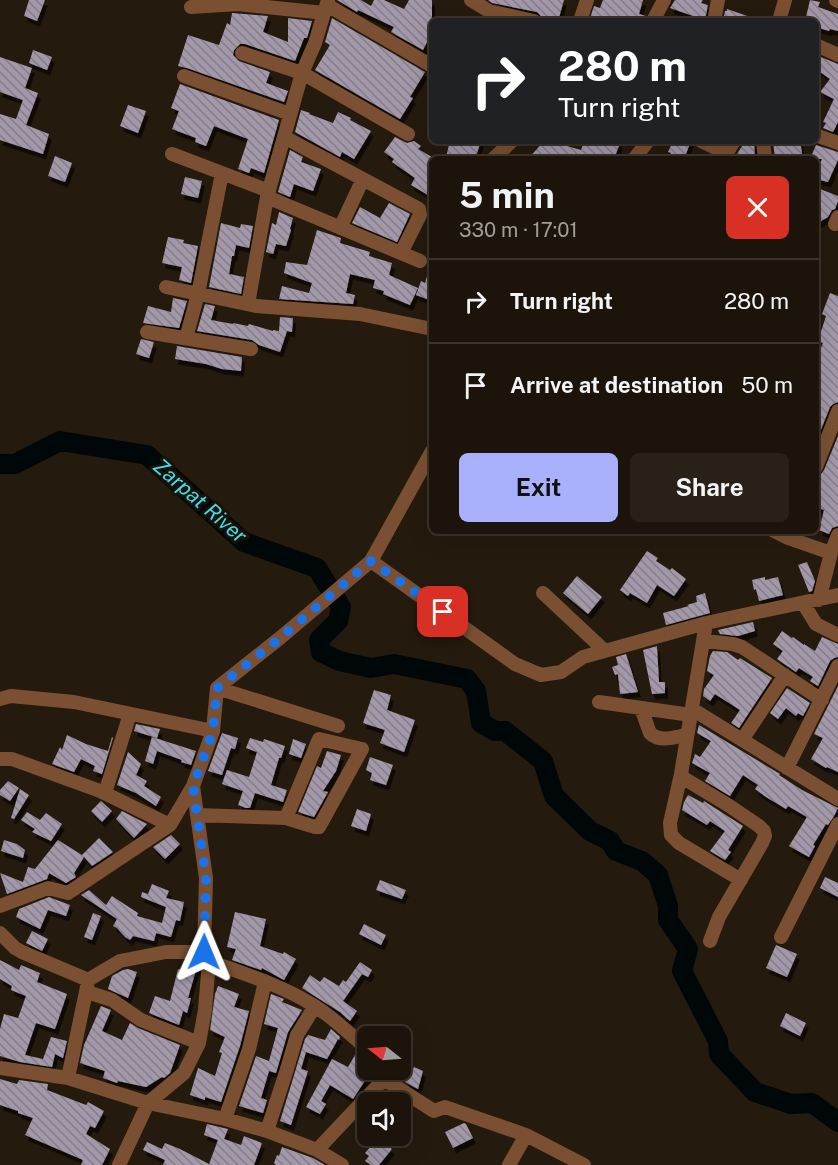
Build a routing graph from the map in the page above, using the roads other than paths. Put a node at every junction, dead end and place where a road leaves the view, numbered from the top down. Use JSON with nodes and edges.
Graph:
{"nodes":[{"id":1,"x":471,"y":0,"type":"edge"},
{"id":2,"x":587,"y":0,"type":"edge"},
{"id":3,"x":664,"y":0,"type":"edge"},
{"id":4,"x":718,"y":0,"type":"edge"},
{"id":5,"x":784,"y":0,"type":"edge"},
{"id":6,"x":238,"y":2,"type":"edge"},
{"id":7,"x":490,"y":5,"type":"edge"},
{"id":8,"x":326,"y":6,"type":"edge"},
{"id":9,"x":191,"y":7,"type":"dead end"},
{"id":10,"x":526,"y":18,"type":"edge"},
{"id":11,"x":581,"y":18,"type":"edge"},
{"id":12,"x":655,"y":18,"type":"edge"},
{"id":13,"x":715,"y":18,"type":"edge"},
{"id":14,"x":779,"y":18,"type":"edge"},
{"id":15,"x":819,"y":46,"type":"edge"},
{"id":16,"x":242,"y":52,"type":"dead end"},
{"id":17,"x":838,"y":55,"type":"edge"},
{"id":18,"x":429,"y":64,"type":"edge"},
{"id":19,"x":302,"y":73,"type":"junction"},
{"id":20,"x":184,"y":76,"type":"dead end"},
{"id":21,"x":290,"y":114,"type":"junction"},
{"id":22,"x":408,"y":134,"type":"dead end"},
{"id":23,"x":819,"y":136,"type":"edge"},
{"id":24,"x":284,"y":137,"type":"junction"},
{"id":25,"x":838,"y":143,"type":"edge"},
{"id":26,"x":509,"y":144,"type":"edge"},
{"id":27,"x":706,"y":144,"type":"edge"},
{"id":28,"x":172,"y":154,"type":"dead end"},
{"id":29,"x":495,"y":156,"type":"edge"},
{"id":30,"x":724,"y":156,"type":"edge"},
{"id":31,"x":222,"y":173,"type":"junction"},
{"id":32,"x":363,"y":178,"type":"junction"},
{"id":33,"x":268,"y":194,"type":"junction"},
{"id":34,"x":340,"y":228,"type":"junction"},
{"id":35,"x":401,"y":254,"type":"junction"},
{"id":36,"x":420,"y":261,"type":"dead end"},
{"id":37,"x":166,"y":287,"type":"dead end"},
{"id":38,"x":198,"y":294,"type":"junction"},
{"id":39,"x":248,"y":304,"type":"junction"},
{"id":40,"x":429,"y":328,"type":"edge"},
{"id":41,"x":147,"y":332,"type":"dead end"},
{"id":42,"x":186,"y":338,"type":"junction"},
{"id":43,"x":251,"y":349,"type":"dead end"},
{"id":44,"x":838,"y":411,"type":"edge"},
{"id":45,"x":429,"y":456,"type":"edge"},
{"id":46,"x":819,"y":459,"type":"edge"},
{"id":47,"x":790,"y":535,"type":"edge"},
{"id":48,"x":838,"y":535,"type":"edge"},
{"id":49,"x":831,"y":553,"type":"junction"},
{"id":50,"x":371,"y":561,"type":"junction"},
{"id":51,"x":543,"y":593,"type":"dead end"},
{"id":52,"x":838,"y":595,"type":"edge"},
{"id":53,"x":819,"y":600,"type":"junction"},
{"id":54,"x":803,"y":603,"type":"junction"},
{"id":55,"x":706,"y":623,"type":"junction"},
{"id":56,"x":838,"y":635,"type":"edge"},
{"id":57,"x":704,"y":641,"type":"junction"},
{"id":58,"x":604,"y":651,"type":"junction"},
{"id":59,"x":838,"y":666,"type":"edge"},
{"id":60,"x":785,"y":675,"type":"junction"},
{"id":61,"x":217,"y":688,"type":"junction"},
{"id":62,"x":0,"y":699,"type":"edge"},
{"id":63,"x":822,"y":700,"type":"junction"},
{"id":64,"x":599,"y":702,"type":"dead end"},
{"id":65,"x":641,"y":708,"type":"junction"},
{"id":66,"x":691,"y":712,"type":"junction"},
{"id":67,"x":130,"y":714,"type":"junction"},
{"id":68,"x":338,"y":726,"type":"dead end"},
{"id":69,"x":213,"y":731,"type":"junction"},
{"id":70,"x":687,"y":735,"type":"junction"},
{"id":71,"x":742,"y":740,"type":"junction"},
{"id":72,"x":0,"y":759,"type":"edge"},
{"id":73,"x":787,"y":768,"type":"junction"},
{"id":74,"x":681,"y":774,"type":"junction"},
{"id":75,"x":193,"y":786,"type":"junction"},
{"id":76,"x":105,"y":793,"type":"junction"},
{"id":77,"x":838,"y":799,"type":"edge"},
{"id":78,"x":197,"y":815,"type":"junction"},
{"id":79,"x":286,"y":818,"type":"junction"},
{"id":80,"x":838,"y":824,"type":"edge"},
{"id":81,"x":170,"y":825,"type":"junction"},
{"id":82,"x":741,"y":880,"type":"junction"},
{"id":83,"x":0,"y":906,"type":"edge"},
{"id":84,"x":0,"y":933,"type":"edge"},
{"id":85,"x":782,"y":938,"type":"dead end"},
{"id":86,"x":710,"y":941,"type":"dead end"},
{"id":87,"x":207,"y":956,"type":"junction"},
{"id":88,"x":265,"y":982,"type":"junction"},
{"id":89,"x":87,"y":986,"type":"junction"},
{"id":90,"x":315,"y":1006,"type":"junction"},
{"id":91,"x":357,"y":1041,"type":"edge"},
{"id":92,"x":199,"y":1043,"type":"junction"},
{"id":93,"x":0,"y":1068,"type":"edge"},
{"id":94,"x":68,"y":1078,"type":"junction"},
{"id":95,"x":383,"y":1080,"type":"edge"},
{"id":96,"x":395,"y":1080,"type":"edge"},
{"id":97,"x":148,"y":1103,"type":"junction"},
{"id":98,"x":225,"y":1119,"type":"junction"},
{"id":99,"x":267,"y":1131,"type":"junction"},
{"id":100,"x":526,"y":1135,"type":"junction"},
{"id":101,"x":317,"y":1150,"type":"junction"},
{"id":102,"x":119,"y":1165,"type":"edge"},
{"id":103,"x":342,"y":1165,"type":"edge"},
{"id":104,"x":509,"y":1165,"type":"edge"},
{"id":105,"x":584,"y":1165,"type":"edge"}],
"edges":[{"from":1,"to":7,"type":"street"},
{"from":2,"to":11,"type":"street"},
{"from":3,"to":12,"type":"street"},
{"from":4,"to":13,"type":"street"},
{"from":5,"to":14,"type":"street"},
{"from":6,"to":8,"type":"street"},
{"from":6,"to":9,"type":"street"},
{"from":7,"to":10,"type":"street"},
{"from":8,"to":18,"type":"street"},
{"from":8,"to":19,"type":"street"},
{"from":15,"to":17,"type":"street"},
{"from":16,"to":19,"type":"street"},
{"from":19,"to":21,"type":"street"},
{"from":19,"to":22,"type":"street"},
{"from":20,"to":21,"type":"street"},
{"from":21,"to":24,"type":"street"},
{"from":23,"to":25,"type":"street"},
{"from":24,"to":32,"type":"street"},
{"from":24,"to":33,"type":"street"},
{"from":26,"to":29,"type":"street"},
{"from":27,"to":30,"type":"street"},
{"from":28,"to":31,"type":"street"},
{"from":31,"to":33,"type":"street"},
{"from":31,"to":38,"type":"street"},
{"from":32,"to":34,"type":"street"},
{"from":32,"to":35,"type":"street"},
{"from":33,"to":34,"type":"street"},
{"from":33,"to":39,"type":"street"},
{"from":34,"to":35,"type":"street"},
{"from":35,"to":36,"type":"street"},
{"from":37,"to":38,"type":"street"},
{"from":38,"to":39,"type":"street"},
{"from":38,"to":42,"type":"street"},
{"from":39,"to":40,"type":"street"},
{"from":41,"to":42,"type":"street"},
{"from":42,"to":43,"type":"street"},
{"from":44,"to":46,"type":"street"},
{"from":45,"to":50,"type":"street"},
{"from":47,"to":49,"type":"street"},
{"from":48,"to":49,"type":"street"},
{"from":49,"to":53,"type":"street"},
{"from":50,"to":58,"type":"street"},
{"from":50,"to":61,"type":"street"},
{"from":51,"to":58,"type":"street"},
{"from":52,"to":53,"type":"street"},
{"from":53,"to":54,"type":"street"},
{"from":54,"to":55,"type":"street"},
{"from":54,"to":56,"type":"street"},
{"from":55,"to":57,"type":"street"},
{"from":55,"to":58,"type":"street"},
{"from":57,"to":60,"type":"street"},
{"from":57,"to":66,"type":"street"},
{"from":59,"to":63,"type":"street"},
{"from":60,"to":63,"type":"street"},
{"from":60,"to":71,"type":"street"},
{"from":61,"to":68,"type":"street"},
{"from":61,"to":69,"type":"street"},
{"from":62,"to":67,"type":"street"},
{"from":63,"to":73,"type":"street"},
{"from":64,"to":65,"type":"street"},
{"from":65,"to":66,"type":"street"},
{"from":65,"to":70,"type":"street"},
{"from":66,"to":70,"type":"street"},
{"from":66,"to":71,"type":"street"},
{"from":67,"to":69,"type":"street"},
{"from":67,"to":76,"type":"street"},
{"from":69,"to":75,"type":"street"},
{"from":70,"to":74,"type":"street"},
{"from":71,"to":73,"type":"street"},
{"from":72,"to":76,"type":"street"},
{"from":73,"to":77,"type":"street"},
{"from":74,"to":82,"type":"street"},
{"from":74,"to":82,"type":"street"},
{"from":75,"to":78,"type":"street"},
{"from":75,"to":81,"type":"street"},
{"from":76,"to":81,"type":"street"},
{"from":78,"to":79,"type":"street"},
{"from":78,"to":87,"type":"street"},
{"from":79,"to":79,"type":"street"},
{"from":80,"to":85,"type":"street"},
{"from":81,"to":83,"type":"street"},
{"from":82,"to":86,"type":"street"},
{"from":84,"to":89,"type":"street"},
{"from":87,"to":88,"type":"street"},
{"from":87,"to":89,"type":"street"},
{"from":87,"to":92,"type":"street"},
{"from":88,"to":90,"type":"street"},
{"from":88,"to":98,"type":"street"},
{"from":89,"to":92,"type":"street"},
{"from":89,"to":94,"type":"street"},
{"from":90,"to":91,"type":"street"},
{"from":90,"to":99,"type":"street"},
{"from":92,"to":97,"type":"street"},
{"from":93,"to":94,"type":"street"},
{"from":94,"to":97,"type":"street"},
{"from":95,"to":101,"type":"street"},
{"from":96,"to":100,"type":"street"},
{"from":97,"to":98,"type":"street"},
{"from":97,"to":102,"type":"street"},
{"from":98,"to":99,"type":"street"},
{"from":99,"to":101,"type":"street"},
{"from":100,"to":104,"type":"street"},
{"from":100,"to":105,"type":"street"},
{"from":101,"to":103,"type":"street"}]}
